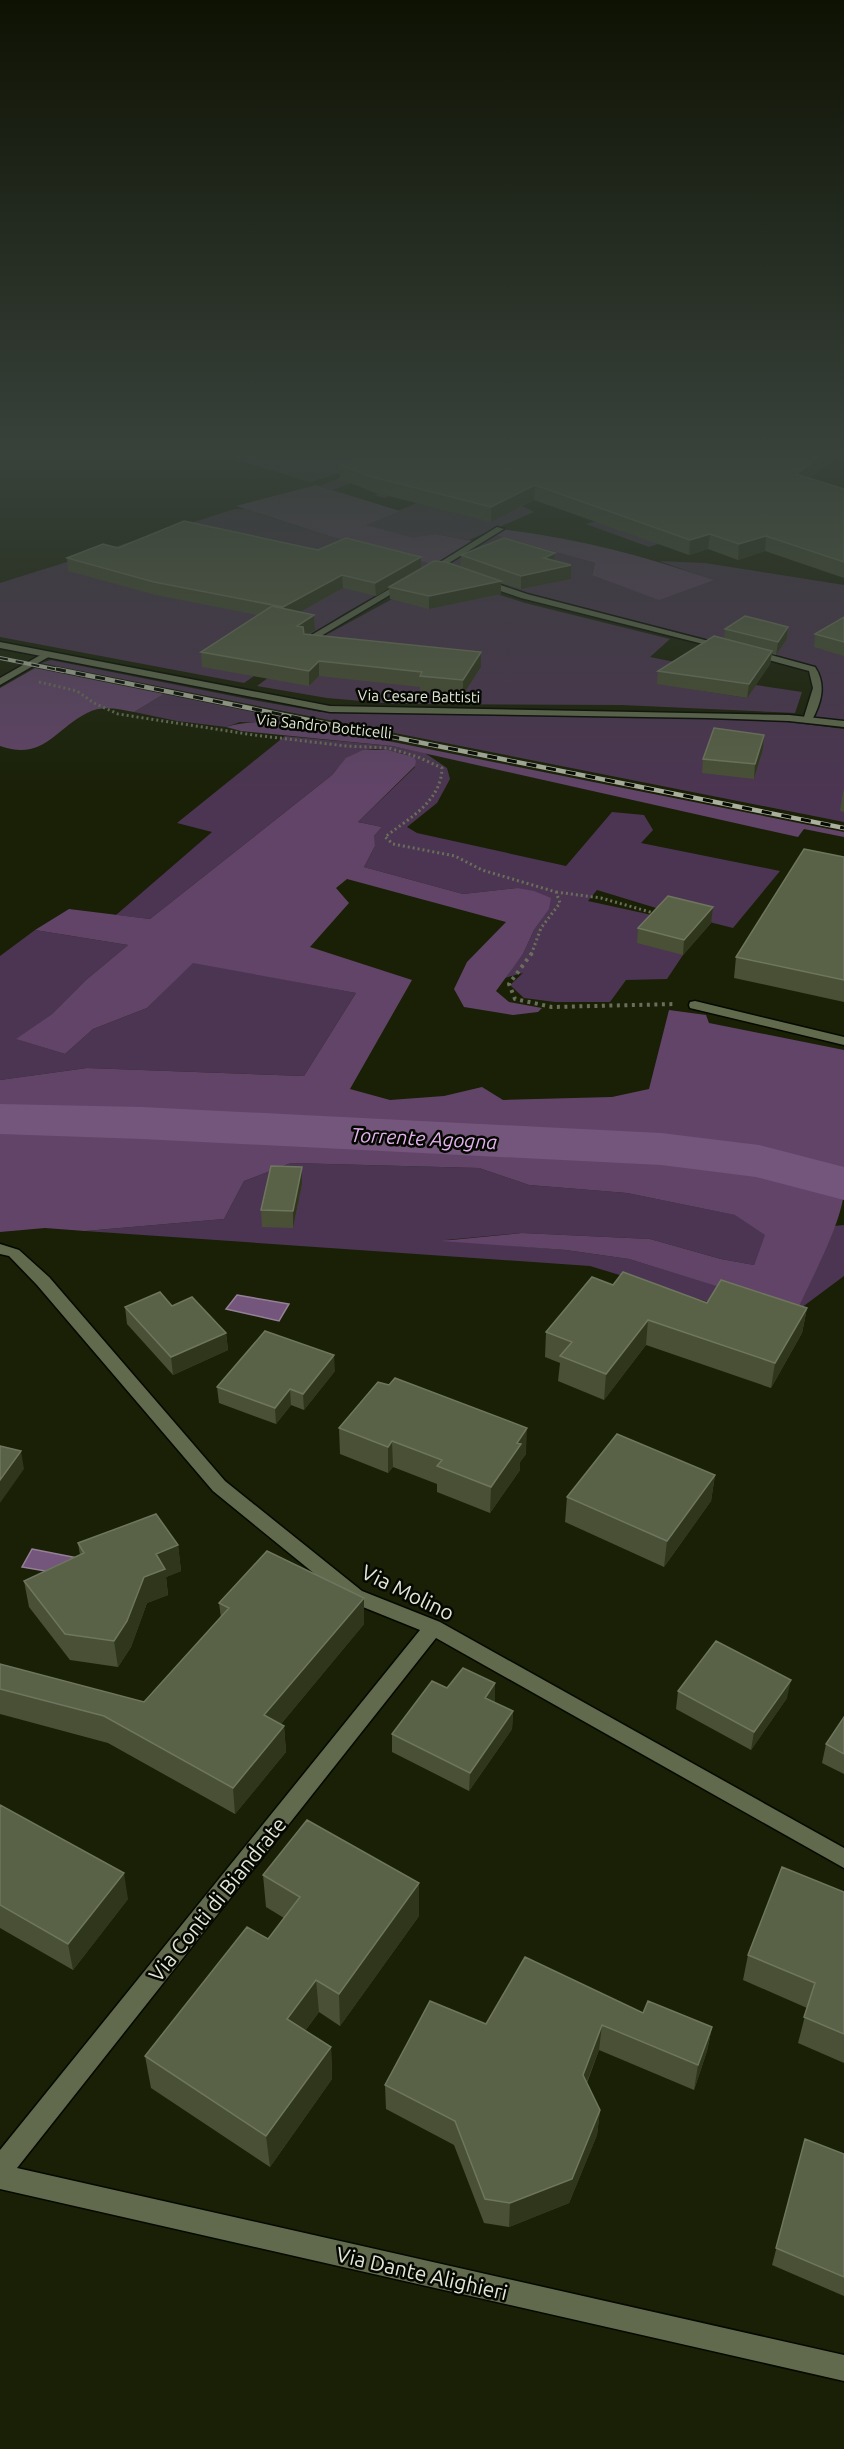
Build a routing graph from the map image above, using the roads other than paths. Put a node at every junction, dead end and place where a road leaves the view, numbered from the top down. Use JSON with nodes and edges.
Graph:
{"nodes":[{"id":1,"x":436,"y":567,"type":"edge"},
{"id":2,"x":441,"y":567,"type":"edge"},
{"id":3,"x":448,"y":570,"type":"edge"},
{"id":4,"x":470,"y":577,"type":"edge"},
{"id":5,"x":313,"y":637,"type":"edge"},
{"id":6,"x":0,"y":645,"type":"edge"},
{"id":7,"x":47,"y":655,"type":"junction"},
{"id":8,"x":0,"y":682,"type":"edge"},
{"id":9,"x":808,"y":720,"type":"junction"},
{"id":10,"x":844,"y":724,"type":"edge"},
{"id":11,"x":695,"y":1005,"type":"road end"},
{"id":12,"x":844,"y":1041,"type":"edge"},
{"id":13,"x":0,"y":1249,"type":"edge"},
{"id":14,"x":433,"y":1627,"type":"junction"},
{"id":15,"x":844,"y":1860,"type":"edge"},
{"id":16,"x":0,"y":2170,"type":"edge"},
{"id":17,"x":0,"y":2177,"type":"edge"},
{"id":18,"x":844,"y":2368,"type":"edge"}],
"edges":[{"from":1,"to":5,"type":"street"},
{"from":2,"to":3,"type":"street"},
{"from":4,"to":9,"type":"street"},
{"from":6,"to":7,"type":"street","name":"Via Cesare Battisti"},
{"from":7,"to":8,"type":"street"},
{"from":7,"to":9,"type":"street","name":"Via Cesare Battisti"},
{"from":9,"to":10,"type":"street","name":"Via Cesare Battisti"},
{"from":11,"to":12,"type":"street"},
{"from":13,"to":14,"type":"street","name":"Via Molino"},
{"from":14,"to":15,"type":"street","name":"Via Molino"},
{"from":14,"to":16,"type":"street","name":"Via Conti di Biandrate"},
{"from":17,"to":18,"type":"street","name":"Via Dante Alighieri"}]}
